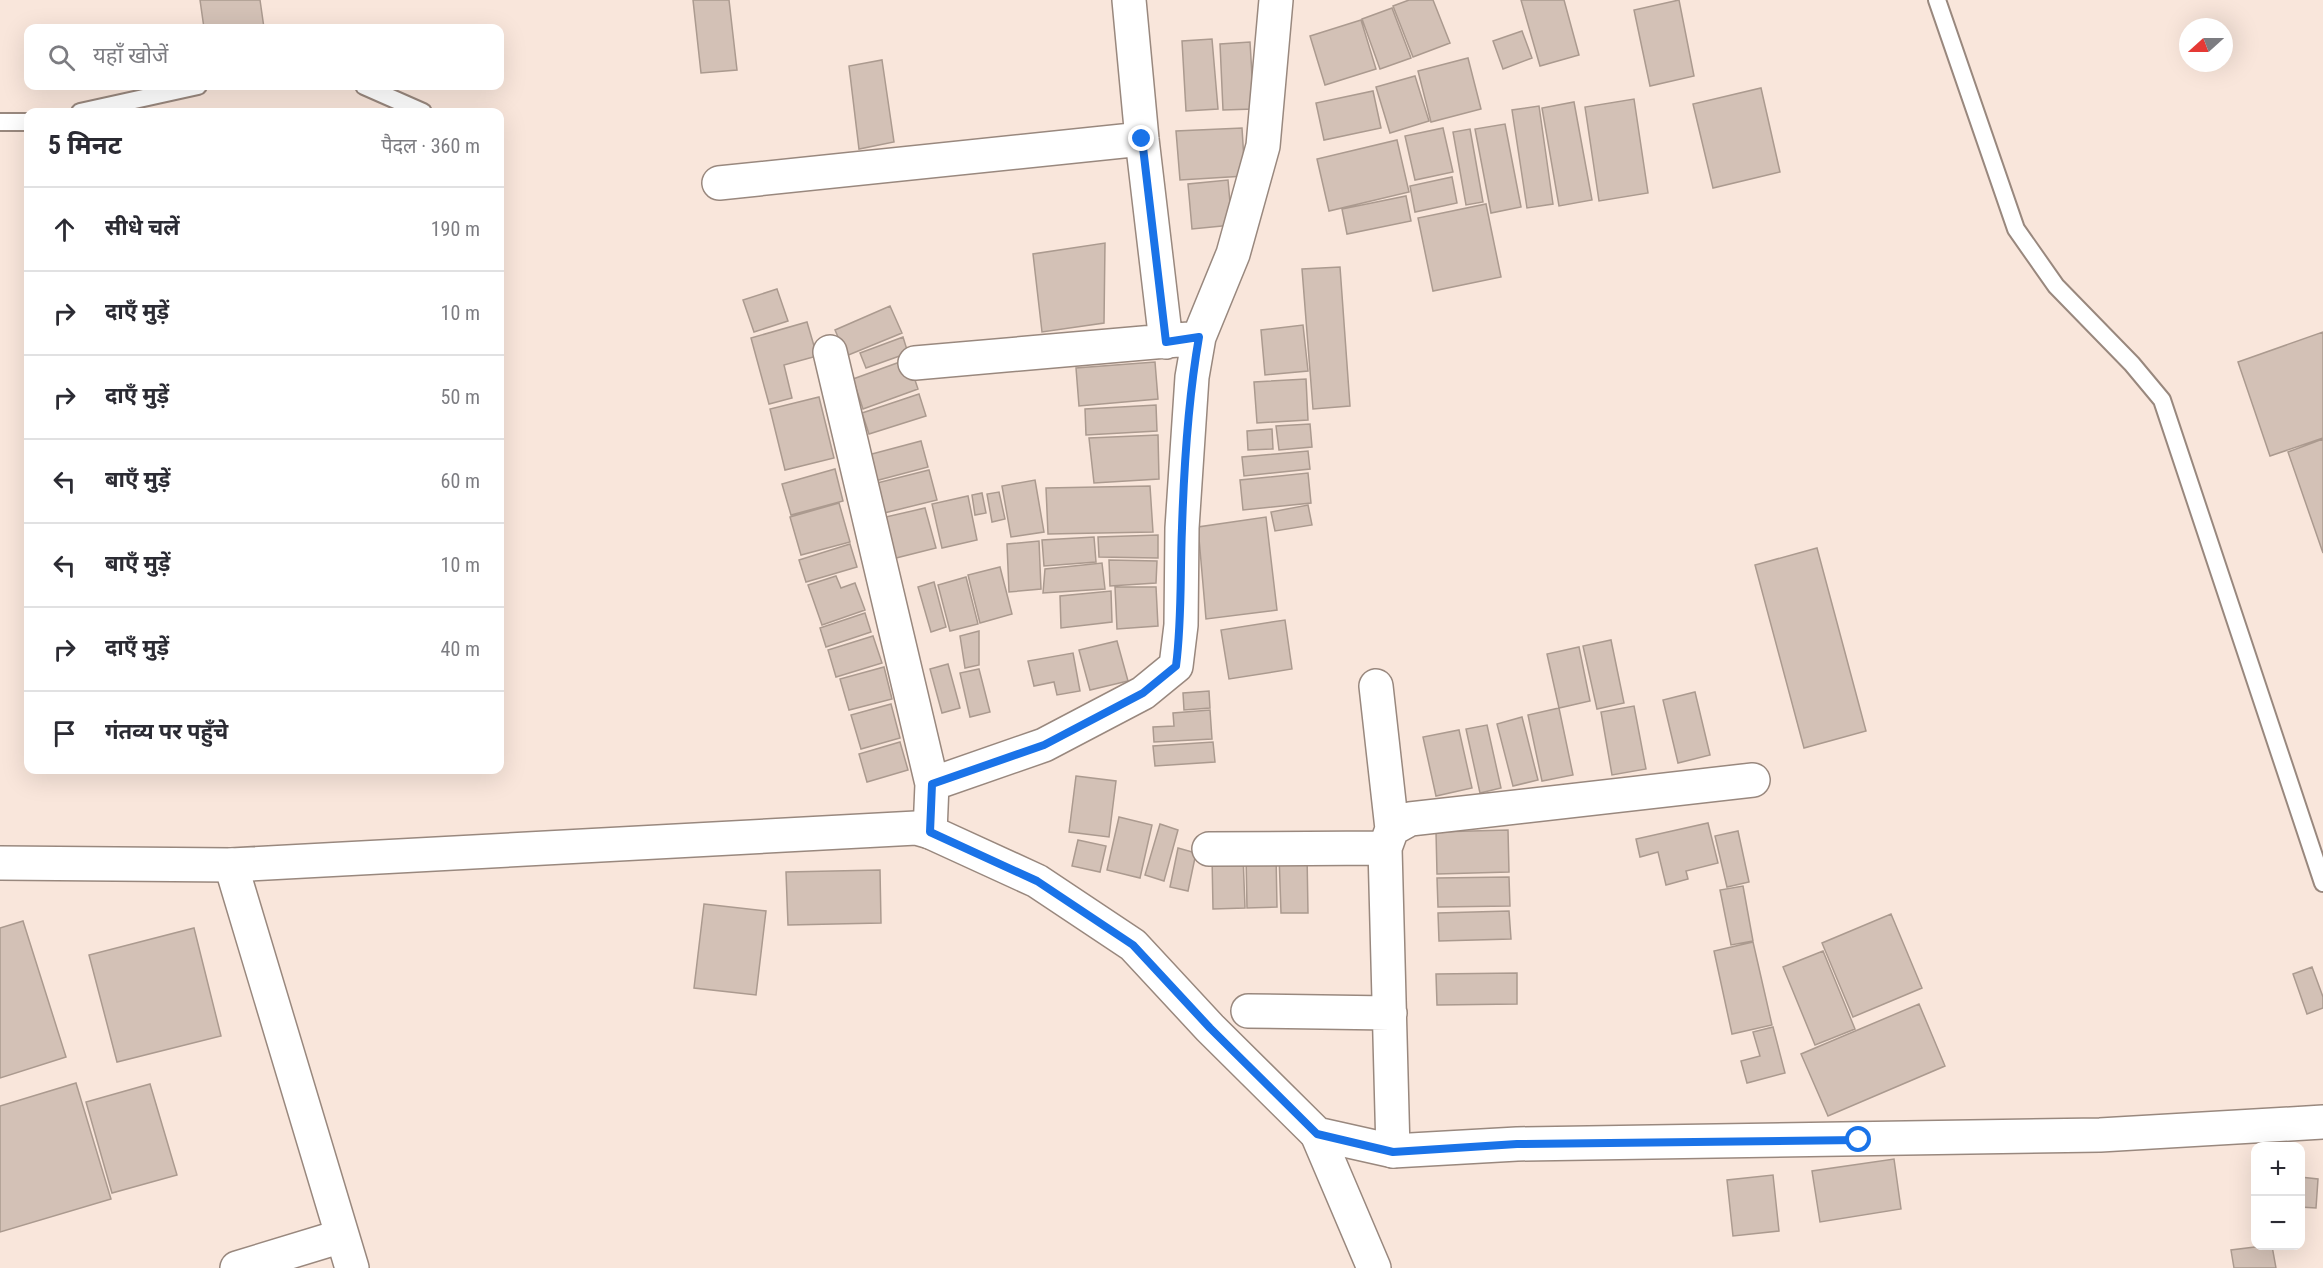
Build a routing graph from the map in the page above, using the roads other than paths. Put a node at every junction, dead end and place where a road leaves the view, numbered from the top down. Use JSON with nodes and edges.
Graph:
{"nodes":[{"id":1,"x":1129,"y":0,"type":"edge"},
{"id":2,"x":1276,"y":0,"type":"edge"},
{"id":3,"x":1937,"y":0,"type":"edge"},
{"id":4,"x":180,"y":90,"type":"edge"},
{"id":5,"x":373,"y":90,"type":"edge"},
{"id":6,"x":98,"y":108,"type":"edge"},
{"id":7,"x":414,"y":108,"type":"edge"},
{"id":8,"x":0,"y":122,"type":"edge"},
{"id":9,"x":24,"y":122,"type":"edge"},
{"id":10,"x":1142,"y":139,"type":"junction"},
{"id":11,"x":719,"y":183,"type":"dead end"},
{"id":12,"x":1199,"y":337,"type":"junction"},
{"id":13,"x":1166,"y":342,"type":"junction"},
{"id":14,"x":830,"y":352,"type":"dead end"},
{"id":15,"x":915,"y":363,"type":"dead end"},
{"id":16,"x":1376,"y":686,"type":"dead end"},
{"id":17,"x":1753,"y":780,"type":"dead end"},
{"id":18,"x":932,"y":784,"type":"junction"},
{"id":19,"x":930,"y":832,"type":"junction"},
{"id":20,"x":1389,"y":839,"type":"junction"},
{"id":21,"x":1209,"y":849,"type":"dead end"},
{"id":22,"x":0,"y":863,"type":"edge"},
{"id":23,"x":231,"y":864,"type":"junction"},
{"id":24,"x":2323,"y":883,"type":"edge"},
{"id":25,"x":1248,"y":1011,"type":"dead end"},
{"id":26,"x":1390,"y":1013,"type":"junction"},
{"id":27,"x":2323,"y":1122,"type":"edge"},
{"id":28,"x":1317,"y":1134,"type":"junction"},
{"id":29,"x":1393,"y":1152,"type":"junction"},
{"id":30,"x":342,"y":1236,"type":"junction"},
{"id":31,"x":237,"y":1268,"type":"edge"},
{"id":32,"x":352,"y":1268,"type":"edge"},
{"id":33,"x":1374,"y":1268,"type":"edge"}],
"edges":[{"from":1,"to":10,"type":"street"},
{"from":2,"to":12,"type":"street"},
{"from":3,"to":24,"type":"lane"},
{"from":4,"to":6,"type":"lane"},
{"from":5,"to":7,"type":"lane"},
{"from":8,"to":9,"type":"lane"},
{"from":10,"to":11,"type":"street"},
{"from":10,"to":13,"type":"street"},
{"from":12,"to":13,"type":"street"},
{"from":12,"to":18,"type":"street"},
{"from":13,"to":15,"type":"street"},
{"from":14,"to":18,"type":"street"},
{"from":16,"to":20,"type":"street"},
{"from":17,"to":20,"type":"street"},
{"from":18,"to":19,"type":"street"},
{"from":19,"to":23,"type":"street"},
{"from":19,"to":28,"type":"street"},
{"from":20,"to":21,"type":"street"},
{"from":20,"to":26,"type":"street"},
{"from":22,"to":23,"type":"street"},
{"from":23,"to":30,"type":"street"},
{"from":25,"to":26,"type":"street"},
{"from":26,"to":29,"type":"street"},
{"from":27,"to":29,"type":"street"},
{"from":28,"to":29,"type":"street"},
{"from":28,"to":33,"type":"street"},
{"from":30,"to":31,"type":"street"},
{"from":30,"to":32,"type":"street"}]}
